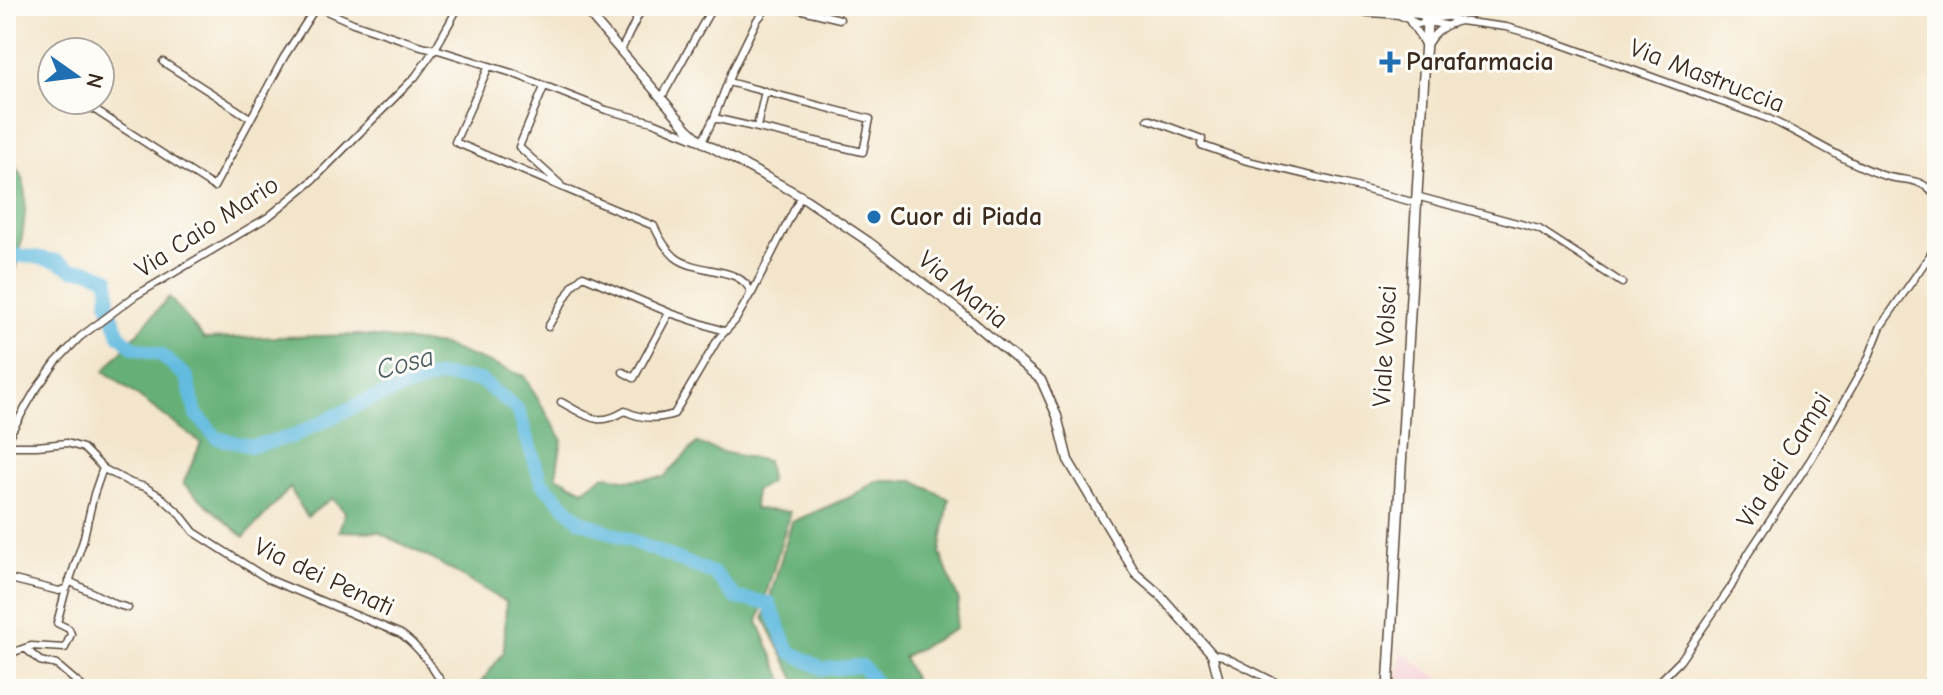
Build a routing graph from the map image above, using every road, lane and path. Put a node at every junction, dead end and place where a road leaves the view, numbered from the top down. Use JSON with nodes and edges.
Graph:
{"nodes":[{"id":1,"x":316,"y":6,"type":"edge"},
{"id":2,"x":459,"y":6,"type":"edge"},
{"id":3,"x":582,"y":6,"type":"edge"},
{"id":4,"x":643,"y":6,"type":"edge"},
{"id":5,"x":713,"y":6,"type":"edge"},
{"id":6,"x":775,"y":6,"type":"edge"},
{"id":7,"x":786,"y":6,"type":"edge"},
{"id":8,"x":1323,"y":6,"type":"edge"},
{"id":9,"x":1419,"y":6,"type":"edge"},
{"id":10,"x":1428,"y":6,"type":"edge"},
{"id":11,"x":1435,"y":6,"type":"edge"},
{"id":12,"x":1405,"y":17,"type":"junction"},
{"id":13,"x":1449,"y":17,"type":"junction"},
{"id":14,"x":840,"y":19,"type":"dead end"},
{"id":15,"x":1427,"y":21,"type":"junction"},
{"id":16,"x":1460,"y":21,"type":"junction"},
{"id":17,"x":1445,"y":25,"type":"junction"},
{"id":18,"x":435,"y":49,"type":"junction"},
{"id":19,"x":621,"y":50,"type":"junction"},
{"id":20,"x":1426,"y":50,"type":"junction"},
{"id":21,"x":163,"y":62,"type":"dead end"},
{"id":22,"x":489,"y":66,"type":"junction"},
{"id":23,"x":728,"y":82,"type":"junction"},
{"id":24,"x":544,"y":87,"type":"junction"},
{"id":25,"x":765,"y":91,"type":"junction"},
{"id":26,"x":662,"y":97,"type":"junction"},
{"id":27,"x":104,"y":116,"type":"edge"},
{"id":28,"x":250,"y":118,"type":"junction"},
{"id":29,"x":714,"y":118,"type":"junction"},
{"id":30,"x":1148,"y":119,"type":"dead end"},
{"id":31,"x":757,"y":127,"type":"junction"},
{"id":32,"x":702,"y":142,"type":"junction"},
{"id":33,"x":566,"y":189,"type":"junction"},
{"id":34,"x":801,"y":196,"type":"junction"},
{"id":35,"x":1416,"y":199,"type":"junction"},
{"id":36,"x":1937,"y":199,"type":"edge"},
{"id":37,"x":1937,"y":245,"type":"edge"},
{"id":38,"x":1622,"y":283,"type":"dead end"},
{"id":39,"x":751,"y":293,"type":"junction"},
{"id":40,"x":669,"y":313,"type":"junction"},
{"id":41,"x":548,"y":327,"type":"dead end"},
{"id":42,"x":724,"y":331,"type":"junction"},
{"id":43,"x":623,"y":372,"type":"dead end"},
{"id":44,"x":561,"y":402,"type":"dead end"},
{"id":45,"x":6,"y":443,"type":"edge"},
{"id":46,"x":103,"y":468,"type":"junction"},
{"id":47,"x":6,"y":578,"type":"edge"},
{"id":48,"x":68,"y":585,"type":"junction"},
{"id":49,"x":128,"y":608,"type":"dead end"},
{"id":50,"x":25,"y":648,"type":"junction"},
{"id":51,"x":1212,"y":654,"type":"junction"},
{"id":52,"x":6,"y":655,"type":"edge"},
{"id":53,"x":85,"y":689,"type":"edge"},
{"id":54,"x":446,"y":689,"type":"edge"},
{"id":55,"x":1221,"y":689,"type":"edge"},
{"id":56,"x":1289,"y":689,"type":"edge"},
{"id":57,"x":1388,"y":689,"type":"edge"},
{"id":58,"x":1652,"y":689,"type":"edge"}],
"edges":[{"from":1,"to":18,"type":"street"},
{"from":1,"to":28,"type":"street"},
{"from":2,"to":18,"type":"street","name":"Via Caio Mario"},
{"from":3,"to":19,"type":"street","name":"Via Maria"},
{"from":4,"to":19,"type":"street"},
{"from":5,"to":26,"type":"street"},
{"from":6,"to":23,"type":"street"},
{"from":7,"to":14,"type":"street"},
{"from":8,"to":12,"type":"street"},
{"from":9,"to":12,"type":"street"},
{"from":10,"to":15,"type":"main road","name":"Viale Volsci"},
{"from":11,"to":13,"type":"street"},
{"from":12,"to":15,"type":"street"},
{"from":12,"to":20,"type":"street"},
{"from":13,"to":15,"type":"street"},
{"from":13,"to":16,"type":"street","name":"Via Mastruccia"},
{"from":15,"to":17,"type":"street"},
{"from":15,"to":20,"type":"main road","name":"Viale Volsci"},
{"from":16,"to":17,"type":"street"},
{"from":16,"to":36,"type":"street","name":"Via Mastruccia"},
{"from":17,"to":20,"type":"street"},
{"from":18,"to":22,"type":"street"},
{"from":18,"to":45,"type":"street","name":"Via Caio Mario"},
{"from":19,"to":26,"type":"street","name":"Via Maria"},
{"from":20,"to":35,"type":"main road","name":"Viale Volsci"},
{"from":21,"to":28,"type":"street"},
{"from":22,"to":24,"type":"street"},
{"from":22,"to":33,"type":"street"},
{"from":23,"to":25,"type":"street"},
{"from":23,"to":29,"type":"street"},
{"from":24,"to":32,"type":"street"},
{"from":24,"to":33,"type":"street"},
{"from":25,"to":31,"type":"street"},
{"from":25,"to":31,"type":"street"},
{"from":26,"to":32,"type":"street","name":"Via Maria"},
{"from":27,"to":28,"type":"street"},
{"from":29,"to":31,"type":"street"},
{"from":29,"to":32,"type":"street"},
{"from":30,"to":35,"type":"street"},
{"from":32,"to":34,"type":"street","name":"Via Maria"},
{"from":33,"to":39,"type":"street"},
{"from":34,"to":39,"type":"street"},
{"from":34,"to":51,"type":"street","name":"Via Maria"},
{"from":35,"to":38,"type":"street"},
{"from":35,"to":57,"type":"main road","name":"Viale Volsci"},
{"from":37,"to":58,"type":"street","name":"Via dei Campi"},
{"from":39,"to":42,"type":"street"},
{"from":40,"to":41,"type":"street"},
{"from":40,"to":42,"type":"street"},
{"from":40,"to":43,"type":"street"},
{"from":42,"to":44,"type":"street"},
{"from":45,"to":46,"type":"street","name":"Via dei Penati"},
{"from":46,"to":48,"type":"street"},
{"from":46,"to":54,"type":"street","name":"Via dei Penati"},
{"from":47,"to":48,"type":"street"},
{"from":48,"to":49,"type":"street"},
{"from":48,"to":50,"type":"street"},
{"from":50,"to":52,"type":"street"},
{"from":50,"to":53,"type":"street"},
{"from":51,"to":55,"type":"street","name":"Via Maria"},
{"from":51,"to":56,"type":"street"}]}
